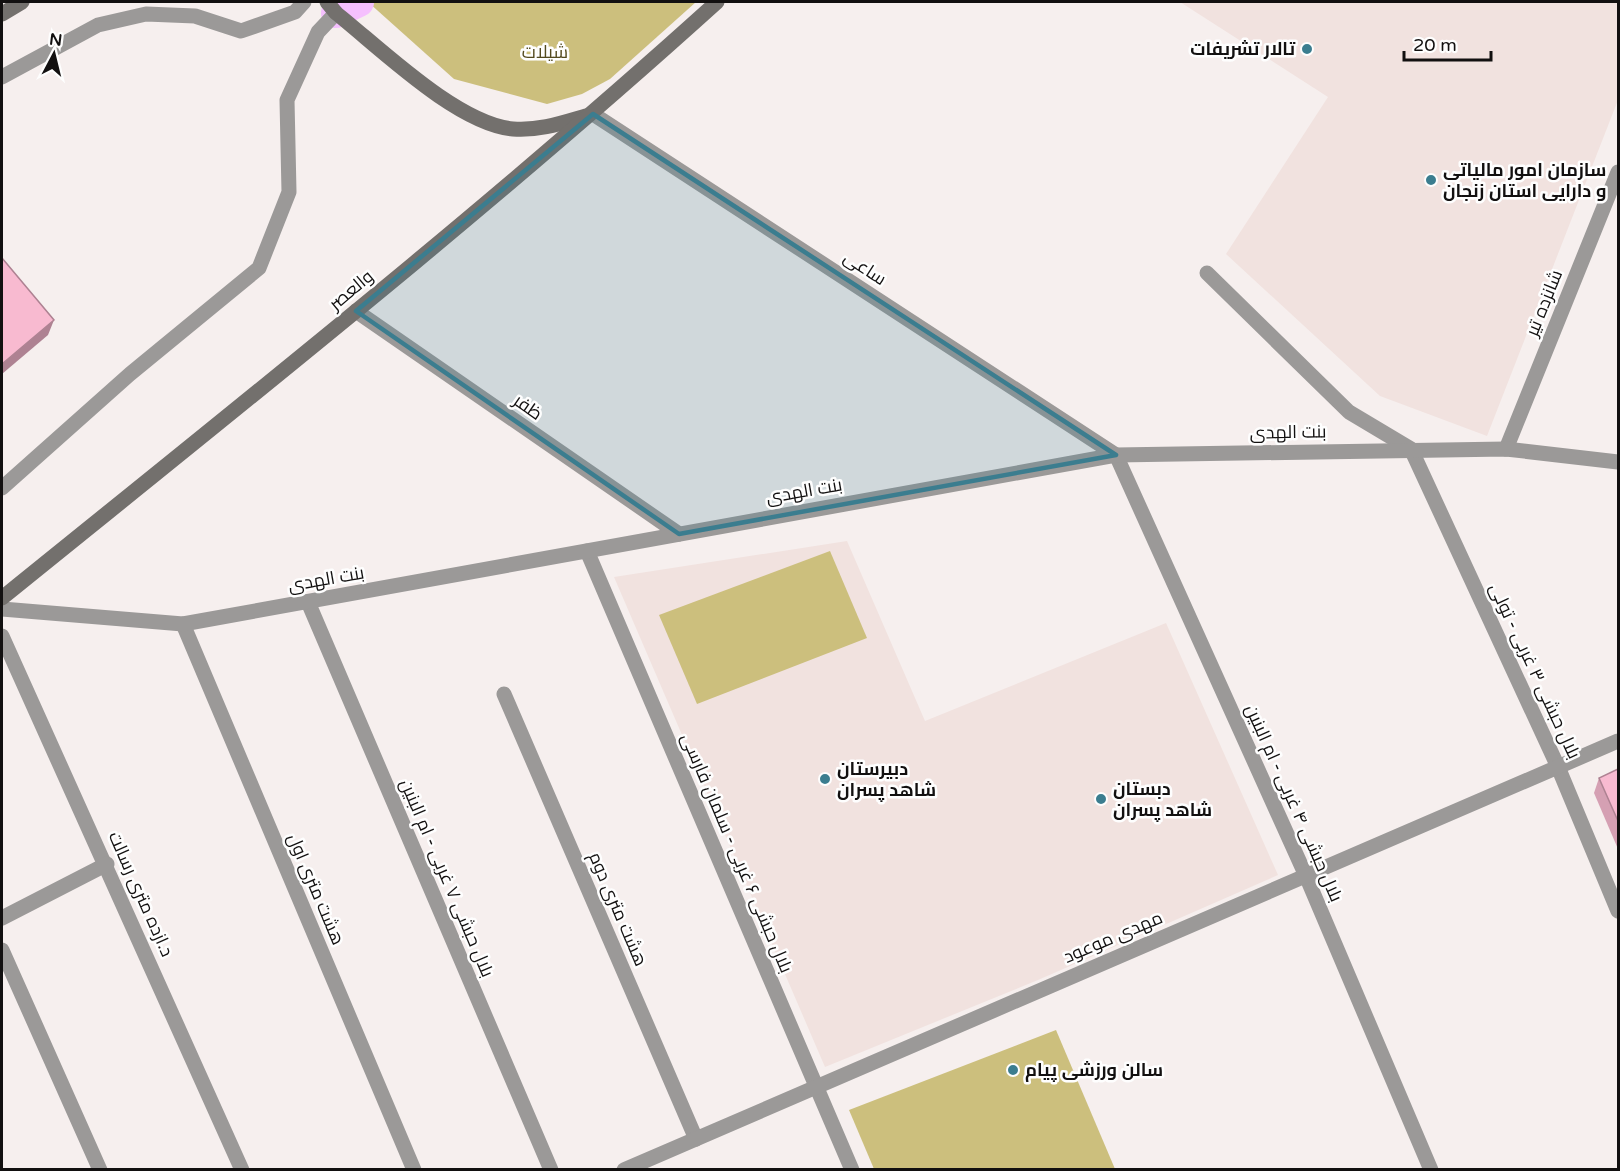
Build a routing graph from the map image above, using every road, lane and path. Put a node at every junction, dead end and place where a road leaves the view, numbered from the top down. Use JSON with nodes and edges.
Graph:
{"nodes":[{"id":1,"x":22,"y":2,"type":"edge"},
{"id":2,"x":304,"y":2,"type":"edge"},
{"id":3,"x":717,"y":2,"type":"edge"},
{"id":4,"x":331,"y":7,"type":"edge"},
{"id":5,"x":2,"y":14,"type":"edge"},
{"id":6,"x":2,"y":77,"type":"edge"},
{"id":7,"x":593,"y":114,"type":"junction"},
{"id":8,"x":1618,"y":172,"type":"edge"},
{"id":9,"x":1207,"y":273,"type":"dead end"},
{"id":10,"x":356,"y":311,"type":"junction"},
{"id":11,"x":1412,"y":449,"type":"junction"},
{"id":12,"x":1506,"y":449,"type":"junction"},
{"id":13,"x":1116,"y":454,"type":"junction"},
{"id":14,"x":1618,"y":462,"type":"edge"},
{"id":15,"x":2,"y":488,"type":"edge"},
{"id":16,"x":679,"y":534,"type":"junction"},
{"id":17,"x":587,"y":551,"type":"junction"},
{"id":18,"x":2,"y":598,"type":"edge"},
{"id":19,"x":308,"y":602,"type":"junction"},
{"id":20,"x":2,"y":609,"type":"edge"},
{"id":21,"x":183,"y":624,"type":"junction"},
{"id":22,"x":2,"y":636,"type":"edge"},
{"id":23,"x":504,"y":694,"type":"dead end"},
{"id":24,"x":1618,"y":741,"type":"edge"},
{"id":25,"x":1558,"y":767,"type":"junction"},
{"id":26,"x":107,"y":864,"type":"junction"},
{"id":27,"x":1306,"y":876,"type":"junction"},
{"id":28,"x":1618,"y":912,"type":"edge"},
{"id":29,"x":2,"y":918,"type":"edge"},
{"id":30,"x":2,"y":950,"type":"edge"},
{"id":31,"x":816,"y":1086,"type":"junction"},
{"id":32,"x":696,"y":1139,"type":"junction"},
{"id":33,"x":100,"y":1170,"type":"edge"},
{"id":34,"x":242,"y":1170,"type":"edge"},
{"id":35,"x":414,"y":1170,"type":"edge"},
{"id":36,"x":551,"y":1170,"type":"edge"},
{"id":37,"x":624,"y":1170,"type":"edge"},
{"id":38,"x":852,"y":1170,"type":"edge"},
{"id":39,"x":1431,"y":1170,"type":"edge"}],
"edges":[{"from":1,"to":5,"type":"main road"},
{"from":2,"to":6,"type":"street"},
{"from":3,"to":7,"type":"main road","name":"والعصر"},
{"from":4,"to":7,"type":"main road"},
{"from":4,"to":15,"type":"street"},
{"from":7,"to":10,"type":"main road","name":"والعصر"},
{"from":7,"to":13,"type":"street","name":"ساعی"},
{"from":8,"to":12,"type":"street","name":"شانزده تیر"},
{"from":9,"to":11,"type":"street"},
{"from":10,"to":16,"type":"street","name":"ظفر"},
{"from":10,"to":18,"type":"main road","name":"والعصر"},
{"from":11,"to":12,"type":"street","name":"بنت الهدی"},
{"from":11,"to":13,"type":"street","name":"بنت الهدی"},
{"from":11,"to":25,"type":"street","name":"بلال حبشی ۳ غربی - تولی"},
{"from":12,"to":14,"type":"street","name":"بنت الهدی"},
{"from":13,"to":16,"type":"street","name":"بنت الهدی"},
{"from":13,"to":27,"type":"street","name":"بلال حبشی ۴ غربی - ام البنین"},
{"from":16,"to":17,"type":"street","name":"بنت الهدی"},
{"from":17,"to":19,"type":"street","name":"بنت الهدی"},
{"from":17,"to":31,"type":"street","name":"بلال حبشی ۶ غربی - سلمان فارسی"},
{"from":19,"to":21,"type":"street","name":"بنت الهدی"},
{"from":19,"to":36,"type":"street","name":"بلال حبشی ۷ غربی - ام البنین"},
{"from":20,"to":21,"type":"street","name":"بنت الهدی"},
{"from":21,"to":35,"type":"street","name":"هشت متری اول"},
{"from":22,"to":26,"type":"street","name":"د.ازده متری رسالت"},
{"from":23,"to":32,"type":"street","name":"هشت متری دوم"},
{"from":24,"to":25,"type":"street","name":"مهدی موعود"},
{"from":25,"to":27,"type":"street","name":"مهدی موعود"},
{"from":25,"to":28,"type":"street","name":"بلال حبشی ۳ غربی - تولی"},
{"from":26,"to":29,"type":"street"},
{"from":26,"to":34,"type":"street","name":"د.ازده متری رسالت"},
{"from":27,"to":31,"type":"street","name":"مهدی موعود"},
{"from":27,"to":39,"type":"street","name":"بلال حبشی ۴ غربی - ام البنین"},
{"from":30,"to":33,"type":"street"},
{"from":31,"to":32,"type":"street","name":"مهدی موعود"},
{"from":31,"to":38,"type":"street","name":"بلال حبشی ۶ غربی - سلمان فارسی"},
{"from":32,"to":37,"type":"street","name":"مهدی موعود"}]}
